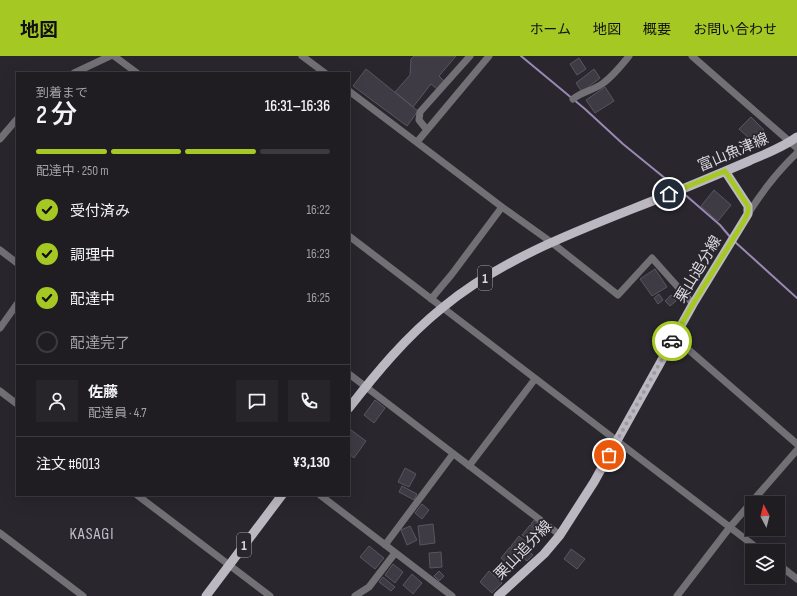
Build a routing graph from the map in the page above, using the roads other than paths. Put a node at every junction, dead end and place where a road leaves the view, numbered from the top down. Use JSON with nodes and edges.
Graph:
{"nodes":[{"id":1,"x":110,"y":56,"type":"edge"},
{"id":2,"x":114,"y":56,"type":"edge"},
{"id":3,"x":302,"y":56,"type":"edge"},
{"id":4,"x":470,"y":56,"type":"edge"},
{"id":5,"x":489,"y":56,"type":"edge"},
{"id":6,"x":629,"y":56,"type":"edge"},
{"id":7,"x":692,"y":56,"type":"edge"},
{"id":8,"x":76,"y":72,"type":"edge"},
{"id":9,"x":136,"y":72,"type":"edge"},
{"id":10,"x":324,"y":72,"type":"edge"},
{"id":11,"x":350,"y":92,"type":"edge"},
{"id":12,"x":573,"y":99,"type":"dead end"},
{"id":13,"x":16,"y":120,"type":"edge"},
{"id":14,"x":427,"y":130,"type":"junction"},
{"id":15,"x":0,"y":139,"type":"edge"},
{"id":16,"x":417,"y":142,"type":"junction"},
{"id":17,"x":795,"y":142,"type":"edge"},
{"id":18,"x":797,"y":153,"type":"edge"},
{"id":19,"x":725,"y":171,"type":"junction"},
{"id":20,"x":502,"y":207,"type":"junction"},
{"id":21,"x":748,"y":214,"type":"junction"},
{"id":22,"x":350,"y":237,"type":"edge"},
{"id":23,"x":551,"y":242,"type":"junction"},
{"id":24,"x":0,"y":250,"type":"edge"},
{"id":25,"x":16,"y":262,"type":"edge"},
{"id":26,"x":431,"y":299,"type":"junction"},
{"id":27,"x":693,"y":304,"type":"junction"},
{"id":28,"x":16,"y":305,"type":"edge"},
{"id":29,"x":442,"y":308,"type":"junction"},
{"id":30,"x":0,"y":328,"type":"edge"},
{"id":31,"x":674,"y":338,"type":"junction"},
{"id":32,"x":350,"y":375,"type":"edge"},
{"id":33,"x":535,"y":379,"type":"junction"},
{"id":34,"x":365,"y":386,"type":"junction"},
{"id":35,"x":0,"y":391,"type":"edge"},
{"id":36,"x":16,"y":403,"type":"edge"},
{"id":37,"x":350,"y":407,"type":"edge"},
{"id":38,"x":617,"y":441,"type":"junction"},
{"id":39,"x":797,"y":444,"type":"edge"},
{"id":40,"x":797,"y":450,"type":"edge"},
{"id":41,"x":454,"y":454,"type":"junction"},
{"id":42,"x":469,"y":466,"type":"junction"},
{"id":43,"x":138,"y":496,"type":"edge"},
{"id":44,"x":281,"y":496,"type":"edge"},
{"id":45,"x":321,"y":496,"type":"edge"},
{"id":46,"x":730,"y":527,"type":"junction"},
{"id":47,"x":0,"y":533,"type":"edge"},
{"id":48,"x":560,"y":535,"type":"junction"},
{"id":49,"x":752,"y":544,"type":"edge"},
{"id":50,"x":385,"y":545,"type":"junction"},
{"id":51,"x":395,"y":553,"type":"junction"},
{"id":52,"x":229,"y":565,"type":"junction"},
{"id":53,"x":785,"y":570,"type":"edge"},
{"id":54,"x":797,"y":579,"type":"edge"},
{"id":55,"x":358,"y":595,"type":"edge"},
{"id":56,"x":83,"y":596,"type":"edge"},
{"id":57,"x":206,"y":596,"type":"edge"},
{"id":58,"x":270,"y":596,"type":"edge"},
{"id":59,"x":452,"y":596,"type":"edge"},
{"id":60,"x":498,"y":596,"type":"edge"},
{"id":61,"x":677,"y":596,"type":"edge"}],
"edges":[{"from":1,"to":8,"type":"street"},
{"from":2,"to":9,"type":"street"},
{"from":3,"to":10,"type":"street"},
{"from":4,"to":14,"type":"street"},
{"from":5,"to":14,"type":"street"},
{"from":6,"to":12,"type":"street"},
{"from":7,"to":17,"type":"street"},
{"from":11,"to":16,"type":"street"},
{"from":13,"to":15,"type":"street"},
{"from":14,"to":16,"type":"street"},
{"from":16,"to":20,"type":"street"},
{"from":17,"to":19,"type":"main road","name":"富山魚津線","number":"1"},
{"from":18,"to":21,"type":"street"},
{"from":19,"to":21,"type":"main road"},
{"from":19,"to":23,"type":"main road","name":"富山魚津線","number":"1"},
{"from":20,"to":23,"type":"street"},
{"from":20,"to":26,"type":"street"},
{"from":21,"to":27,"type":"main road","name":"栗山追分線"},
{"from":22,"to":26,"type":"street"},
{"from":23,"to":27,"type":"street"},
{"from":23,"to":29,"type":"main road","number":"1"},
{"from":24,"to":25,"type":"street"},
{"from":26,"to":29,"type":"street"},
{"from":27,"to":31,"type":"main road","name":"栗山追分線"},
{"from":28,"to":30,"type":"street"},
{"from":29,"to":33,"type":"street"},
{"from":29,"to":34,"type":"main road","number":"1"},
{"from":31,"to":38,"type":"main road","name":"栗山追分線"},
{"from":31,"to":39,"type":"street"},
{"from":32,"to":34,"type":"street"},
{"from":33,"to":38,"type":"street"},
{"from":33,"to":42,"type":"street"},
{"from":34,"to":37,"type":"main road","number":"1"},
{"from":34,"to":41,"type":"street"},
{"from":35,"to":36,"type":"street"},
{"from":38,"to":46,"type":"street"},
{"from":38,"to":48,"type":"main road","name":"栗山追分線"},
{"from":40,"to":46,"type":"street"},
{"from":41,"to":42,"type":"street"},
{"from":41,"to":50,"type":"street"},
{"from":42,"to":48,"type":"street"},
{"from":43,"to":52,"type":"street"},
{"from":44,"to":52,"type":"main road","number":"1"},
{"from":45,"to":50,"type":"street"},
{"from":46,"to":49,"type":"street"},
{"from":46,"to":61,"type":"street"},
{"from":47,"to":56,"type":"street"},
{"from":48,"to":60,"type":"main road","name":"栗山追分線"},
{"from":50,"to":51,"type":"street"},
{"from":51,"to":55,"type":"street"},
{"from":51,"to":59,"type":"street"},
{"from":52,"to":57,"type":"main road","number":"1"},
{"from":52,"to":58,"type":"street"},
{"from":53,"to":54,"type":"street"}]}
